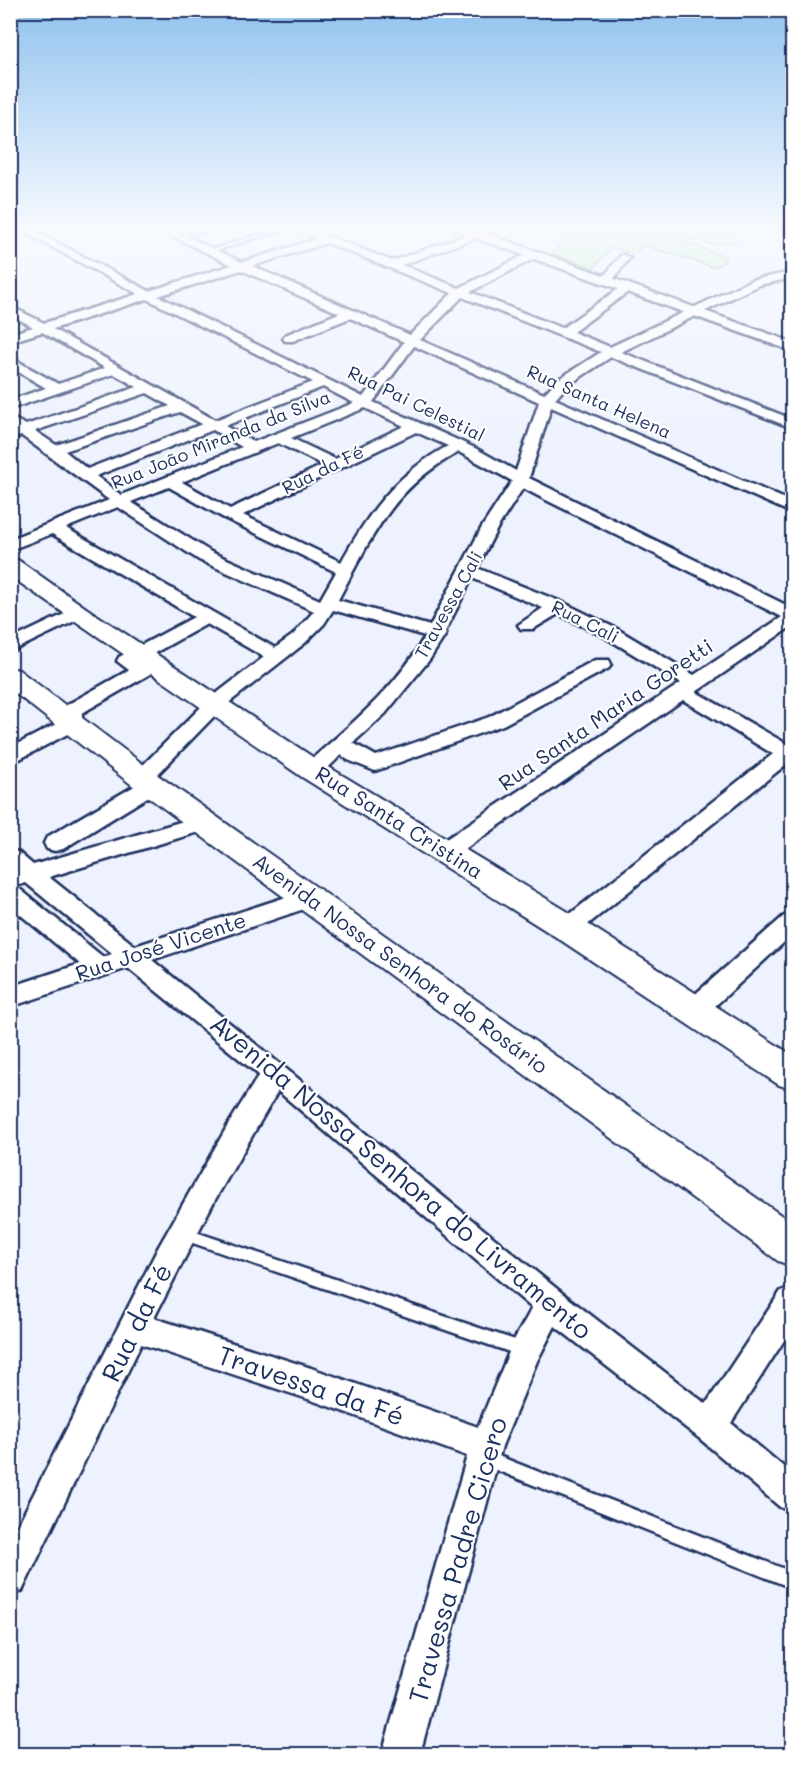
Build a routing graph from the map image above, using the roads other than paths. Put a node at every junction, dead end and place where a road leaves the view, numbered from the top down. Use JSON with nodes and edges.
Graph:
{"nodes":[{"id":1,"x":12,"y":310,"type":"edge"},
{"id":2,"x":102,"y":310,"type":"edge"},
{"id":3,"x":179,"y":310,"type":"edge"},
{"id":4,"x":345,"y":310,"type":"edge"},
{"id":5,"x":442,"y":310,"type":"edge"},
{"id":6,"x":507,"y":310,"type":"edge"},
{"id":7,"x":595,"y":310,"type":"edge"},
{"id":8,"x":692,"y":310,"type":"edge"},
{"id":9,"x":700,"y":310,"type":"edge"},
{"id":10,"x":697,"y":312,"type":"junction"},
{"id":11,"x":351,"y":313,"type":"junction"},
{"id":12,"x":44,"y":328,"type":"junction"},
{"id":13,"x":564,"y":333,"type":"junction"},
{"id":14,"x":10,"y":338,"type":"edge"},
{"id":15,"x":289,"y":338,"type":"dead end"},
{"id":16,"x":413,"y":339,"type":"junction"},
{"id":17,"x":792,"y":347,"type":"edge"},
{"id":18,"x":610,"y":352,"type":"junction"},
{"id":19,"x":10,"y":361,"type":"edge"},
{"id":20,"x":116,"y":369,"type":"junction"},
{"id":21,"x":325,"y":382,"type":"junction"},
{"id":22,"x":148,"y":388,"type":"junction"},
{"id":23,"x":57,"y":389,"type":"junction"},
{"id":24,"x":546,"y":400,"type":"junction"},
{"id":25,"x":366,"y":402,"type":"junction"},
{"id":26,"x":10,"y":405,"type":"edge"},
{"id":27,"x":180,"y":407,"type":"junction"},
{"id":28,"x":792,"y":424,"type":"edge"},
{"id":29,"x":213,"y":425,"type":"junction"},
{"id":30,"x":416,"y":426,"type":"junction"},
{"id":31,"x":15,"y":429,"type":"edge"},
{"id":32,"x":278,"y":437,"type":"junction"},
{"id":33,"x":459,"y":446,"type":"junction"},
{"id":34,"x":252,"y":447,"type":"junction"},
{"id":35,"x":54,"y":450,"type":"junction"},
{"id":36,"x":334,"y":464,"type":"junction"},
{"id":37,"x":87,"y":474,"type":"junction"},
{"id":38,"x":521,"y":480,"type":"junction"},
{"id":39,"x":170,"y":481,"type":"junction"},
{"id":40,"x":121,"y":501,"type":"junction"},
{"id":41,"x":792,"y":508,"type":"edge"},
{"id":42,"x":230,"y":515,"type":"junction"},
{"id":43,"x":52,"y":527,"type":"junction"},
{"id":44,"x":10,"y":545,"type":"edge"},
{"id":45,"x":10,"y":566,"type":"edge"},
{"id":46,"x":345,"y":570,"type":"junction"},
{"id":47,"x":469,"y":570,"type":"junction"},
{"id":48,"x":327,"y":606,"type":"junction"},
{"id":49,"x":558,"y":607,"type":"junction"},
{"id":50,"x":77,"y":613,"type":"junction"},
{"id":51,"x":207,"y":617,"type":"junction"},
{"id":52,"x":792,"y":617,"type":"edge"},
{"id":53,"x":526,"y":625,"type":"dead end"},
{"id":54,"x":436,"y":634,"type":"junction"},
{"id":55,"x":10,"y":647,"type":"edge"},
{"id":56,"x":139,"y":654,"type":"junction"},
{"id":57,"x":276,"y":656,"type":"junction"},
{"id":58,"x":602,"y":664,"type":"dead end"},
{"id":59,"x":10,"y":676,"type":"edge"},
{"id":60,"x":690,"y":689,"type":"junction"},
{"id":61,"x":215,"y":704,"type":"junction"},
{"id":62,"x":72,"y":724,"type":"junction"},
{"id":63,"x":341,"y":744,"type":"junction"},
{"id":64,"x":790,"y":754,"type":"edge"},
{"id":65,"x":10,"y":757,"type":"edge"},
{"id":66,"x":312,"y":770,"type":"junction"},
{"id":67,"x":147,"y":781,"type":"junction"},
{"id":68,"x":204,"y":823,"type":"junction"},
{"id":69,"x":56,"y":843,"type":"dead end"},
{"id":70,"x":445,"y":851,"type":"junction"},
{"id":71,"x":10,"y":858,"type":"edge"},
{"id":72,"x":20,"y":877,"type":"edge"},
{"id":73,"x":10,"y":892,"type":"edge"},
{"id":74,"x":311,"y":898,"type":"junction"},
{"id":75,"x":792,"y":922,"type":"edge"},
{"id":76,"x":568,"y":928,"type":"junction"},
{"id":77,"x":130,"y":956,"type":"junction"},
{"id":78,"x":98,"y":966,"type":"junction"},
{"id":79,"x":10,"y":997,"type":"edge"},
{"id":80,"x":693,"y":1011,"type":"junction"},
{"id":81,"x":275,"y":1073,"type":"junction"},
{"id":82,"x":792,"y":1074,"type":"edge"},
{"id":83,"x":181,"y":1233,"type":"junction"},
{"id":84,"x":792,"y":1247,"type":"edge"},
{"id":85,"x":792,"y":1302,"type":"edge"},
{"id":86,"x":551,"y":1304,"type":"junction"},
{"id":87,"x":135,"y":1327,"type":"junction"},
{"id":88,"x":525,"y":1351,"type":"junction"},
{"id":89,"x":710,"y":1427,"type":"junction"},
{"id":90,"x":485,"y":1452,"type":"junction"},
{"id":91,"x":792,"y":1495,"type":"edge"},
{"id":92,"x":10,"y":1579,"type":"edge"},
{"id":93,"x":792,"y":1580,"type":"edge"},
{"id":94,"x":402,"y":1755,"type":"edge"}],
"edges":[{"from":1,"to":12,"type":"street"},
{"from":2,"to":12,"type":"street"},
{"from":3,"to":21,"type":"street","name":"Rua Pai Celestial"},
{"from":4,"to":11,"type":"street","name":"Rua Santa Helena"},
{"from":5,"to":16,"type":"street"},
{"from":6,"to":13,"type":"street"},
{"from":7,"to":13,"type":"street"},
{"from":8,"to":10,"type":"street"},
{"from":9,"to":10,"type":"street"},
{"from":10,"to":17,"type":"street"},
{"from":10,"to":18,"type":"street"},
{"from":11,"to":15,"type":"street"},
{"from":11,"to":16,"type":"street","name":"Rua Santa Helena"},
{"from":12,"to":14,"type":"street"},
{"from":12,"to":20,"type":"street"},
{"from":13,"to":18,"type":"street"},
{"from":16,"to":24,"type":"street","name":"Rua Santa Helena"},
{"from":16,"to":25,"type":"street"},
{"from":18,"to":24,"type":"street"},
{"from":18,"to":28,"type":"street"},
{"from":19,"to":23,"type":"street"},
{"from":20,"to":22,"type":"street"},
{"from":20,"to":23,"type":"street"},
{"from":21,"to":25,"type":"street","name":"Rua Pai Celestial"},
{"from":21,"to":29,"type":"street"},
{"from":22,"to":27,"type":"street"},
{"from":22,"to":31,"type":"street"},
{"from":23,"to":26,"type":"street"},
{"from":24,"to":38,"type":"street","name":"Travessa Cali"},
{"from":24,"to":41,"type":"street","name":"Rua Santa Helena"},
{"from":25,"to":30,"type":"street","name":"Rua Pai Celestial"},
{"from":25,"to":32,"type":"street","name":"Rua João Miranda da Silva"},
{"from":27,"to":29,"type":"street"},
{"from":27,"to":35,"type":"street"},
{"from":29,"to":34,"type":"street"},
{"from":29,"to":37,"type":"street"},
{"from":30,"to":33,"type":"street","name":"Rua Pai Celestial"},
{"from":30,"to":36,"type":"street","name":"Rua da Fé"},
{"from":31,"to":35,"type":"street"},
{"from":32,"to":34,"type":"street","name":"Rua João Miranda da Silva"},
{"from":32,"to":36,"type":"street"},
{"from":33,"to":38,"type":"street","name":"Rua Pai Celestial"},
{"from":33,"to":46,"type":"street"},
{"from":34,"to":39,"type":"street","name":"Rua João Miranda da Silva"},
{"from":35,"to":37,"type":"street"},
{"from":36,"to":42,"type":"street","name":"Rua da Fé"},
{"from":37,"to":40,"type":"street"},
{"from":38,"to":47,"type":"street","name":"Travessa Cali"},
{"from":38,"to":52,"type":"street","name":"Rua Pai Celestial"},
{"from":39,"to":40,"type":"street","name":"Rua João Miranda da Silva"},
{"from":39,"to":42,"type":"street"},
{"from":40,"to":43,"type":"street","name":"Rua João Miranda da Silva"},
{"from":40,"to":48,"type":"street"},
{"from":42,"to":46,"type":"street"},
{"from":43,"to":44,"type":"street","name":"Rua João Miranda da Silva"},
{"from":43,"to":51,"type":"street"},
{"from":45,"to":50,"type":"main road","name":"Rua Santa Cristina"},
{"from":46,"to":48,"type":"street"},
{"from":47,"to":49,"type":"street","name":"Rua Cali"},
{"from":47,"to":54,"type":"street","name":"Travessa Cali"},
{"from":48,"to":54,"type":"street"},
{"from":48,"to":57,"type":"street"},
{"from":49,"to":53,"type":"street"},
{"from":49,"to":60,"type":"street","name":"Rua Cali"},
{"from":50,"to":55,"type":"street"},
{"from":50,"to":56,"type":"main road","name":"Rua Santa Cristina"},
{"from":51,"to":56,"type":"street"},
{"from":51,"to":57,"type":"street"},
{"from":52,"to":60,"type":"street","name":"Rua Santa Maria Goretti"},
{"from":54,"to":63,"type":"street","name":"Travessa Cali"},
{"from":56,"to":61,"type":"main road","name":"Rua Santa Cristina"},
{"from":56,"to":62,"type":"street"},
{"from":57,"to":61,"type":"street"},
{"from":58,"to":63,"type":"street"},
{"from":59,"to":62,"type":"main road","name":"Avenida Nossa Senhora do Rosário"},
{"from":60,"to":64,"type":"street","name":"Rua Cali"},
{"from":60,"to":70,"type":"street","name":"Rua Santa Maria Goretti"},
{"from":61,"to":66,"type":"main road","name":"Rua Santa Cristina"},
{"from":61,"to":67,"type":"street"},
{"from":62,"to":65,"type":"street"},
{"from":62,"to":67,"type":"main road","name":"Avenida Nossa Senhora do Rosário"},
{"from":63,"to":66,"type":"street","name":"Travessa Cali"},
{"from":64,"to":76,"type":"street"},
{"from":66,"to":70,"type":"main road","name":"Rua Santa Cristina"},
{"from":67,"to":68,"type":"main road","name":"Avenida Nossa Senhora do Rosário"},
{"from":67,"to":69,"type":"street"},
{"from":68,"to":72,"type":"street"},
{"from":68,"to":74,"type":"main road","name":"Avenida Nossa Senhora do Rosário"},
{"from":70,"to":76,"type":"main road","name":"Rua Santa Cristina"},
{"from":71,"to":72,"type":"street","name":"Avenida Nossa Senhora do Livramento"},
{"from":72,"to":77,"type":"street","name":"Avenida Nossa Senhora do Livramento"},
{"from":73,"to":78,"type":"street"},
{"from":74,"to":77,"type":"street","name":"Rua José Vicente"},
{"from":74,"to":84,"type":"main road","name":"Avenida Nossa Senhora do Rosário"},
{"from":75,"to":80,"type":"street"},
{"from":76,"to":80,"type":"main road","name":"Rua Santa Cristina"},
{"from":77,"to":78,"type":"street","name":"Rua José Vicente"},
{"from":77,"to":81,"type":"street","name":"Avenida Nossa Senhora do Livramento"},
{"from":78,"to":79,"type":"street","name":"Rua José Vicente"},
{"from":80,"to":82,"type":"main road","name":"Rua Santa Cristina"},
{"from":81,"to":83,"type":"street","name":"Rua da Fé"},
{"from":81,"to":86,"type":"street","name":"Avenida Nossa Senhora do Livramento"},
{"from":83,"to":87,"type":"street","name":"Rua da Fé"},
{"from":83,"to":88,"type":"lane"},
{"from":85,"to":89,"type":"street"},
{"from":86,"to":88,"type":"street","name":"Travessa Padre Cicero"},
{"from":86,"to":89,"type":"street","name":"Avenida Nossa Senhora do Livramento"},
{"from":87,"to":90,"type":"street","name":"Travessa da Fé"},
{"from":87,"to":92,"type":"street","name":"Rua da Fé"},
{"from":88,"to":90,"type":"street","name":"Travessa Padre Cicero"},
{"from":89,"to":91,"type":"street","name":"Avenida Nossa Senhora do Livramento"},
{"from":90,"to":93,"type":"lane"},
{"from":90,"to":94,"type":"street","name":"Travessa Padre Cicero"}]}
